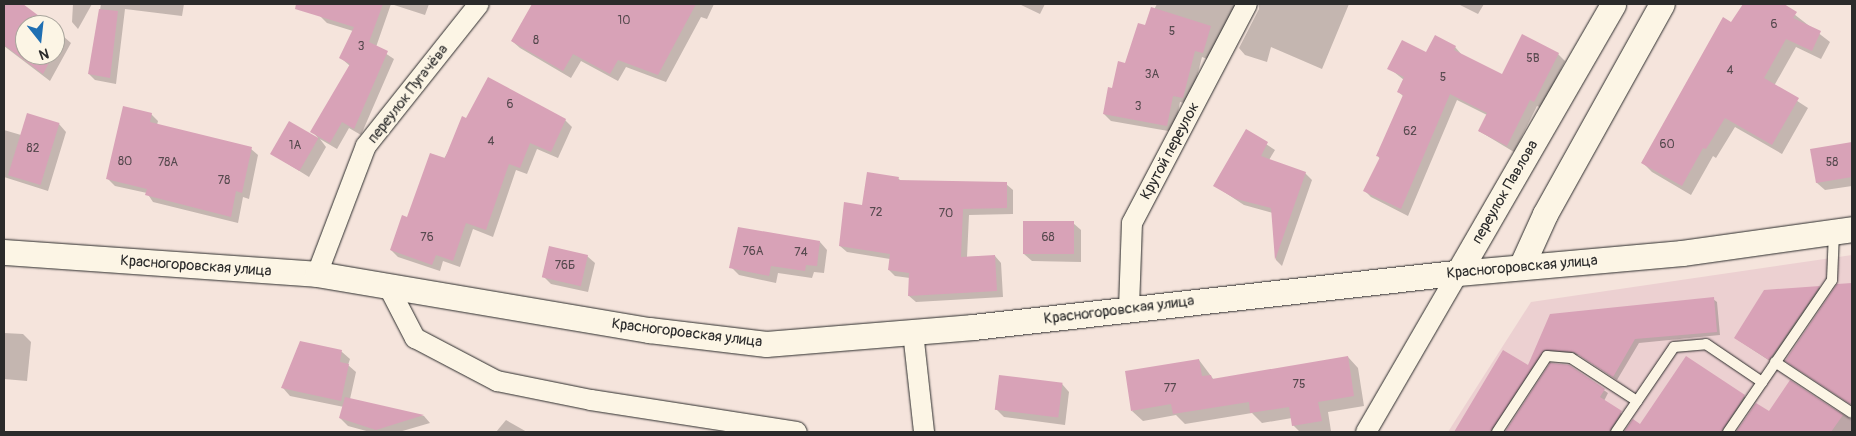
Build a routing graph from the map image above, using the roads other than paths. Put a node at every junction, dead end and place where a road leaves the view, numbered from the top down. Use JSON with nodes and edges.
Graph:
{"nodes":[{"id":1,"x":479,"y":4,"type":"edge"},
{"id":2,"x":1247,"y":4,"type":"edge"},
{"id":3,"x":1613,"y":4,"type":"edge"},
{"id":4,"x":1662,"y":4,"type":"edge"},
{"id":5,"x":1843,"y":230,"type":"edge"},
{"id":6,"x":4,"y":252,"type":"edge"},
{"id":7,"x":1521,"y":267,"type":"junction"},
{"id":8,"x":1458,"y":273,"type":"junction"},
{"id":9,"x":317,"y":274,"type":"junction"},
{"id":10,"x":388,"y":286,"type":"junction"},
{"id":11,"x":1129,"y":308,"type":"junction"},
{"id":12,"x":913,"y":332,"type":"junction"},
{"id":13,"x":1776,"y":362,"type":"junction"},
{"id":14,"x":1762,"y":382,"type":"junction"},
{"id":15,"x":1637,"y":401,"type":"junction"},
{"id":16,"x":1852,"y":414,"type":"edge"},
{"id":17,"x":797,"y":432,"type":"edge"},
{"id":18,"x":924,"y":432,"type":"edge"},
{"id":19,"x":1366,"y":432,"type":"edge"},
{"id":20,"x":1497,"y":432,"type":"edge"},
{"id":21,"x":1616,"y":432,"type":"edge"},
{"id":22,"x":1728,"y":432,"type":"edge"}],
"edges":[{"from":1,"to":9,"type":"street","name":"переулок Пугачёва"},
{"from":2,"to":11,"type":"street","name":"Крутой переулок"},
{"from":3,"to":8,"type":"street","name":"переулок Павлова"},
{"from":4,"to":7,"type":"street"},
{"from":5,"to":7,"type":"street","name":"Красногоровская улица"},
{"from":5,"to":13,"type":"lane"},
{"from":6,"to":9,"type":"street","name":"Красногоровская улица"},
{"from":7,"to":8,"type":"street","name":"Красногоровская улица"},
{"from":8,"to":11,"type":"street","name":"Красногоровская улица"},
{"from":8,"to":19,"type":"street","name":"переулок Павлова"},
{"from":9,"to":10,"type":"street","name":"Красногоровская улица"},
{"from":10,"to":12,"type":"street","name":"Красногоровская улица"},
{"from":10,"to":17,"type":"street"},
{"from":11,"to":12,"type":"street","name":"Красногоровская улица"},
{"from":12,"to":18,"type":"street"},
{"from":13,"to":14,"type":"lane"},
{"from":13,"to":16,"type":"lane"},
{"from":14,"to":15,"type":"lane"},
{"from":14,"to":22,"type":"lane"},
{"from":15,"to":20,"type":"lane"},
{"from":15,"to":21,"type":"lane"}]}
